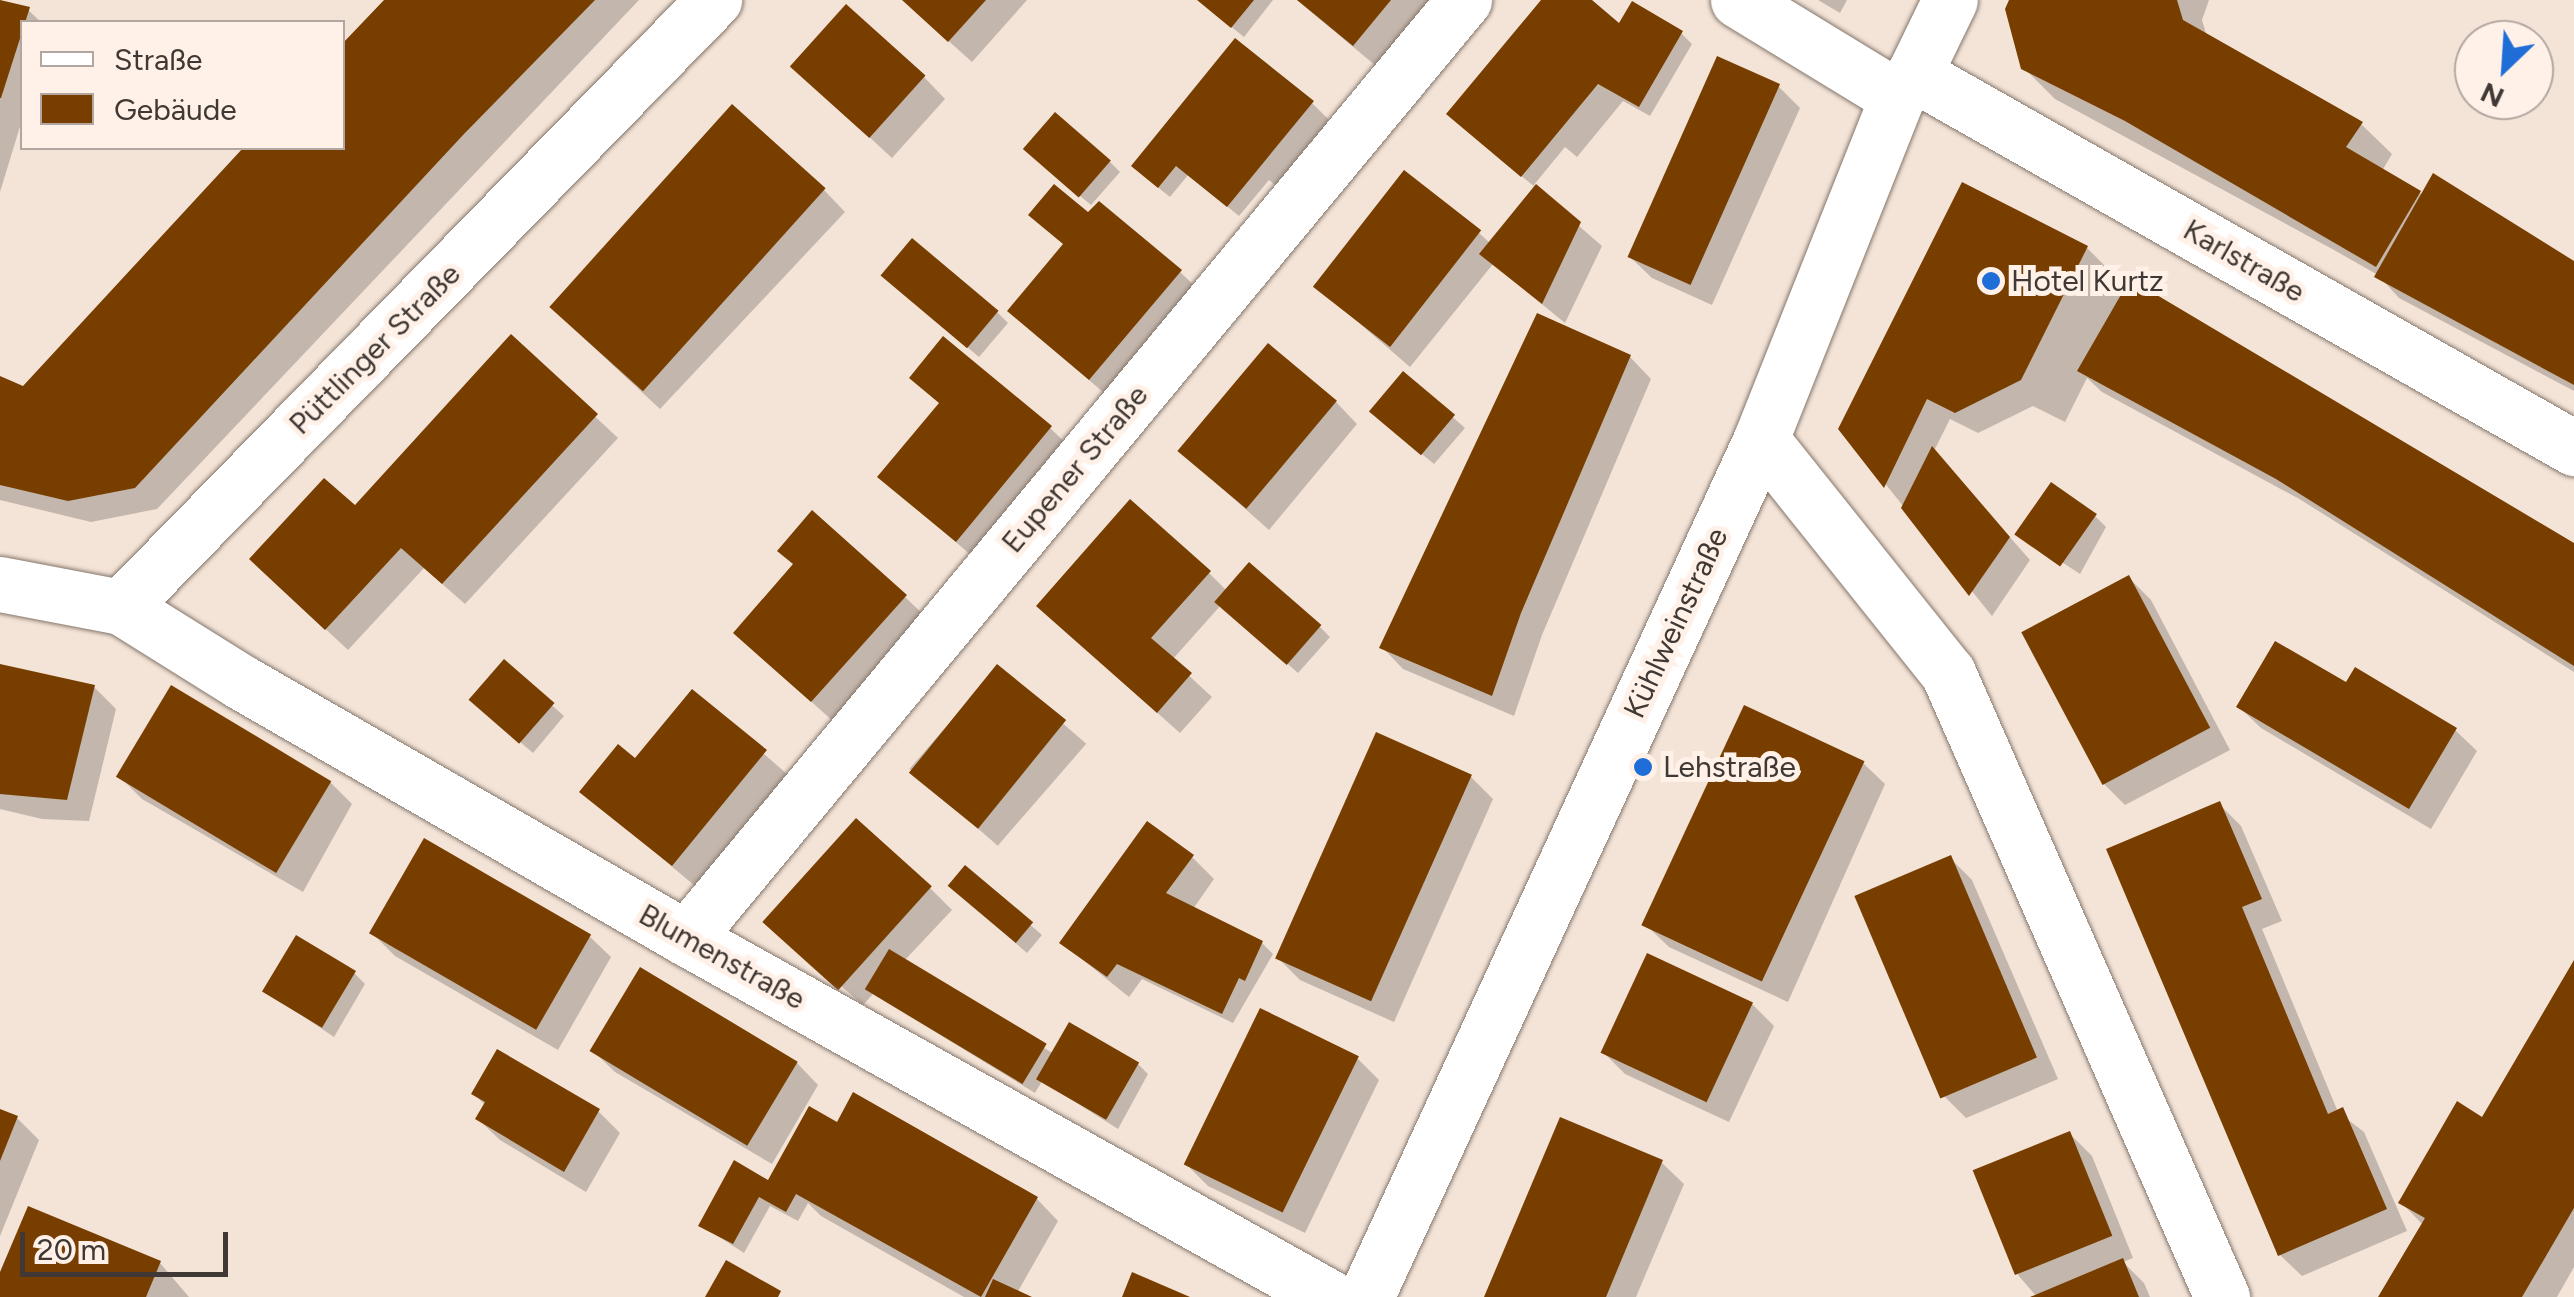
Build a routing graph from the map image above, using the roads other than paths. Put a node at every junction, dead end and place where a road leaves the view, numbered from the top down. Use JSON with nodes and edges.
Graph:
{"nodes":[{"id":1,"x":714,"y":0,"type":"edge"},
{"id":2,"x":1464,"y":0,"type":"edge"},
{"id":3,"x":1738,"y":0,"type":"edge"},
{"id":4,"x":1950,"y":0,"type":"edge"},
{"id":5,"x":1905,"y":86,"type":"junction"},
{"id":6,"x":1761,"y":439,"type":"junction"},
{"id":7,"x":2574,"y":448,"type":"edge"},
{"id":8,"x":0,"y":584,"type":"edge"},
{"id":9,"x":121,"y":607,"type":"junction"},
{"id":10,"x":686,"y":938,"type":"junction"},
{"id":11,"x":1329,"y":1297,"type":"edge"},
{"id":12,"x":1366,"y":1297,"type":"edge"},
{"id":13,"x":2222,"y":1297,"type":"edge"}],
"edges":[{"from":1,"to":9,"type":"street","name":"Püttlinger Straße"},
{"from":2,"to":10,"type":"street","name":"Eupener Straße"},
{"from":3,"to":5,"type":"street"},
{"from":4,"to":5,"type":"street","name":"Kühlweinstraße"},
{"from":5,"to":6,"type":"street","name":"Kühlweinstraße"},
{"from":5,"to":7,"type":"street","name":"Karlstraße"},
{"from":6,"to":12,"type":"street","name":"Kühlweinstraße"},
{"from":6,"to":13,"type":"street"},
{"from":8,"to":9,"type":"street"},
{"from":9,"to":10,"type":"street","name":"Blumenstraße"},
{"from":10,"to":11,"type":"street","name":"Blumenstraße"}]}
